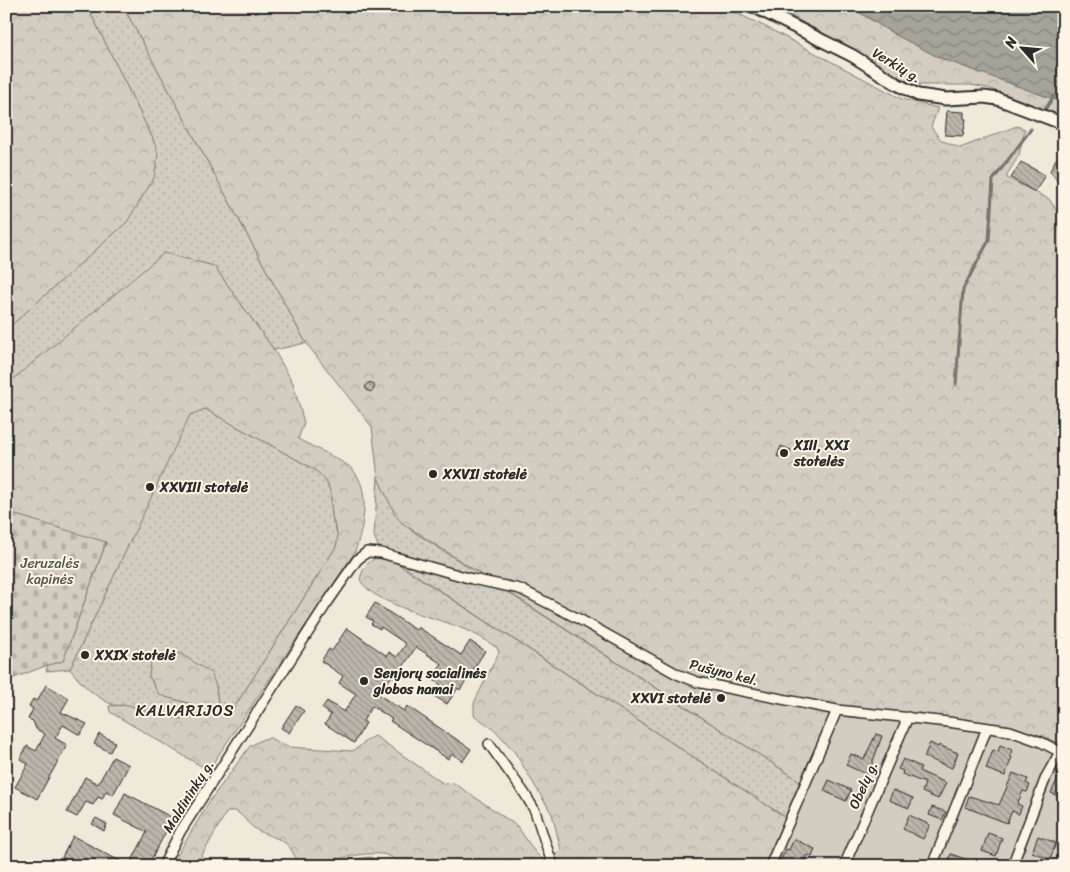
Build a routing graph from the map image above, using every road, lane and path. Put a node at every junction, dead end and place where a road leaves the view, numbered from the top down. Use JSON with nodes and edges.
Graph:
{"nodes":[{"id":1,"x":753,"y":6,"type":"edge"},
{"id":2,"x":1064,"y":124,"type":"edge"},
{"id":3,"x":367,"y":552,"type":"joint"},
{"id":4,"x":837,"y":710,"type":"junction"},
{"id":5,"x":908,"y":717,"type":"junction"},
{"id":6,"x":987,"y":728,"type":"junction"},
{"id":7,"x":489,"y":744,"type":"dead end"},
{"id":8,"x":1062,"y":753,"type":"edge"},
{"id":9,"x":163,"y":866,"type":"edge"},
{"id":10,"x":553,"y":866,"type":"edge"},
{"id":11,"x":770,"y":866,"type":"edge"},
{"id":12,"x":844,"y":866,"type":"edge"},
{"id":13,"x":932,"y":866,"type":"edge"},
{"id":14,"x":1012,"y":866,"type":"edge"}],
"edges":[{"from":1,"to":2,"type":"main road","name":"Verkių g."},
{"from":3,"to":4,"type":"street","name":"Pušyno kel."},
{"from":3,"to":9,"type":"street","name":"Maldininkų g."},
{"from":4,"to":5,"type":"street","name":"Pušyno kel."},
{"from":4,"to":11,"type":"street"},
{"from":5,"to":6,"type":"street","name":"Pušyno kel."},
{"from":5,"to":12,"type":"street","name":"Obelų g."},
{"from":6,"to":8,"type":"street","name":"Pušyno kel."},
{"from":6,"to":13,"type":"street"},
{"from":7,"to":10,"type":"street"},
{"from":8,"to":14,"type":"street"}]}
